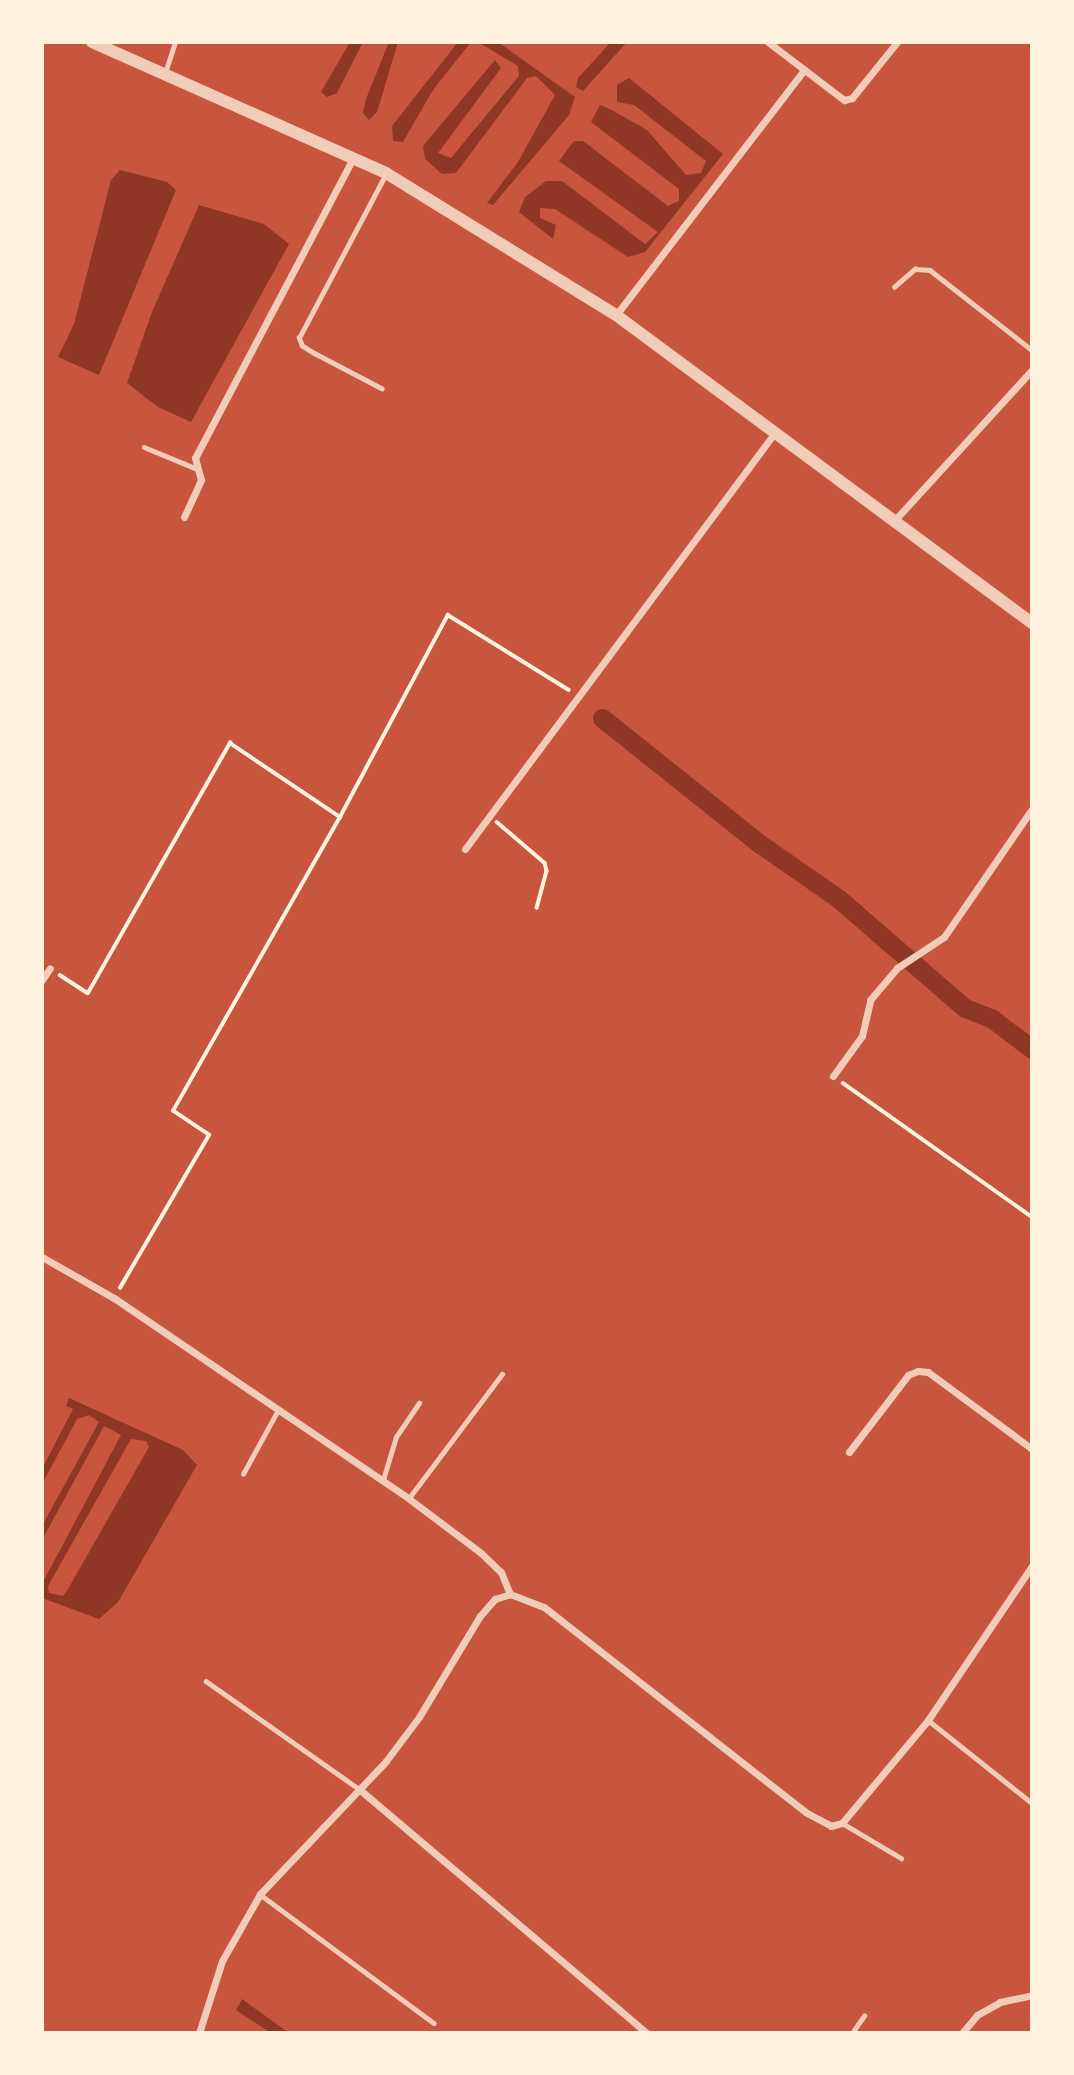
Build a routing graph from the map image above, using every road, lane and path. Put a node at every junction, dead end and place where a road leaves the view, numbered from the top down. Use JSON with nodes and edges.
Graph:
{"nodes":[{"id":1,"x":92,"y":42,"type":"edge"},
{"id":2,"x":175,"y":42,"type":"edge"},
{"id":3,"x":768,"y":42,"type":"edge"},
{"id":4,"x":897,"y":42,"type":"edge"},
{"id":5,"x":804,"y":70,"type":"junction"},
{"id":6,"x":165,"y":74,"type":"junction"},
{"id":7,"x":354,"y":157,"type":"junction"},
{"id":8,"x":386,"y":173,"type":"junction"},
{"id":9,"x":894,"y":287,"type":"dead end"},
{"id":10,"x":616,"y":315,"type":"junction"},
{"id":11,"x":1032,"y":350,"type":"edge"},
{"id":12,"x":1032,"y":370,"type":"edge"},
{"id":13,"x":382,"y":389,"type":"dead end"},
{"id":14,"x":776,"y":431,"type":"junction"},
{"id":15,"x":144,"y":447,"type":"dead end"},
{"id":16,"x":195,"y":468,"type":"junction"},
{"id":17,"x":184,"y":517,"type":"dead end"},
{"id":18,"x":894,"y":521,"type":"junction"},
{"id":19,"x":1032,"y":623,"type":"edge"},
{"id":20,"x":577,"y":696,"type":"junction"},
{"id":21,"x":1032,"y":810,"type":"edge"},
{"id":22,"x":489,"y":816,"type":"junction"},
{"id":23,"x":340,"y":817,"type":"junction"},
{"id":24,"x":465,"y":849,"type":"dead end"},
{"id":25,"x":537,"y":908,"type":"dead end"},
{"id":26,"x":50,"y":968,"type":"joint"},
{"id":27,"x":42,"y":980,"type":"edge"},
{"id":28,"x":833,"y":1076,"type":"joint"},
{"id":29,"x":1032,"y":1217,"type":"edge"},
{"id":30,"x":42,"y":1257,"type":"edge"},
{"id":31,"x":114,"y":1298,"type":"junction"},
{"id":32,"x":502,"y":1374,"type":"dead end"},
{"id":33,"x":419,"y":1403,"type":"dead end"},
{"id":34,"x":279,"y":1409,"type":"junction"},
{"id":35,"x":1032,"y":1449,"type":"edge"},
{"id":36,"x":849,"y":1452,"type":"dead end"},
{"id":37,"x":243,"y":1474,"type":"dead end"},
{"id":38,"x":383,"y":1481,"type":"junction"},
{"id":39,"x":408,"y":1498,"type":"junction"},
{"id":40,"x":1032,"y":1566,"type":"edge"},
{"id":41,"x":510,"y":1594,"type":"junction"},
{"id":42,"x":206,"y":1681,"type":"dead end"},
{"id":43,"x":928,"y":1720,"type":"junction"},
{"id":44,"x":359,"y":1789,"type":"junction"},
{"id":45,"x":1032,"y":1803,"type":"edge"},
{"id":46,"x":842,"y":1823,"type":"junction"},
{"id":47,"x":901,"y":1858,"type":"dead end"},
{"id":48,"x":260,"y":1894,"type":"junction"},
{"id":49,"x":1032,"y":1994,"type":"edge"},
{"id":50,"x":864,"y":2016,"type":"dead end"},
{"id":51,"x":434,"y":2023,"type":"dead end"},
{"id":52,"x":199,"y":2033,"type":"edge"},
{"id":53,"x":647,"y":2033,"type":"edge"},
{"id":54,"x":852,"y":2033,"type":"edge"},
{"id":55,"x":962,"y":2033,"type":"edge"}],
"edges":[{"from":1,"to":6,"type":"street"},
{"from":2,"to":6,"type":"lane"},
{"from":3,"to":5,"type":"street"},
{"from":4,"to":5,"type":"street"},
{"from":5,"to":10,"type":"street"},
{"from":6,"to":7,"type":"street"},
{"from":7,"to":8,"type":"street"},
{"from":7,"to":16,"type":"street"},
{"from":8,"to":10,"type":"street"},
{"from":8,"to":13,"type":"lane"},
{"from":9,"to":11,"type":"lane"},
{"from":10,"to":14,"type":"street"},
{"from":12,"to":18,"type":"street"},
{"from":14,"to":18,"type":"street"},
{"from":14,"to":20,"type":"street"},
{"from":15,"to":16,"type":"lane"},
{"from":16,"to":17,"type":"street"},
{"from":18,"to":19,"type":"street"},
{"from":20,"to":22,"type":"street"},
{"from":20,"to":23,"type":"path"},
{"from":21,"to":28,"type":"street"},
{"from":22,"to":24,"type":"street"},
{"from":22,"to":25,"type":"path"},
{"from":23,"to":26,"type":"path"},
{"from":23,"to":31,"type":"path"},
{"from":26,"to":27,"type":"street"},
{"from":28,"to":29,"type":"path"},
{"from":30,"to":31,"type":"street"},
{"from":31,"to":34,"type":"street"},
{"from":32,"to":39,"type":"lane"},
{"from":33,"to":38,"type":"lane"},
{"from":34,"to":37,"type":"lane"},
{"from":34,"to":38,"type":"street"},
{"from":35,"to":36,"type":"street"},
{"from":38,"to":39,"type":"street"},
{"from":39,"to":41,"type":"street"},
{"from":40,"to":43,"type":"street"},
{"from":41,"to":44,"type":"street"},
{"from":41,"to":46,"type":"street"},
{"from":42,"to":44,"type":"lane"},
{"from":43,"to":45,"type":"lane"},
{"from":43,"to":46,"type":"street"},
{"from":44,"to":48,"type":"street"},
{"from":44,"to":53,"type":"street"},
{"from":46,"to":47,"type":"lane"},
{"from":48,"to":51,"type":"lane"},
{"from":48,"to":52,"type":"street"},
{"from":49,"to":55,"type":"street"},
{"from":50,"to":54,"type":"lane"}]}
